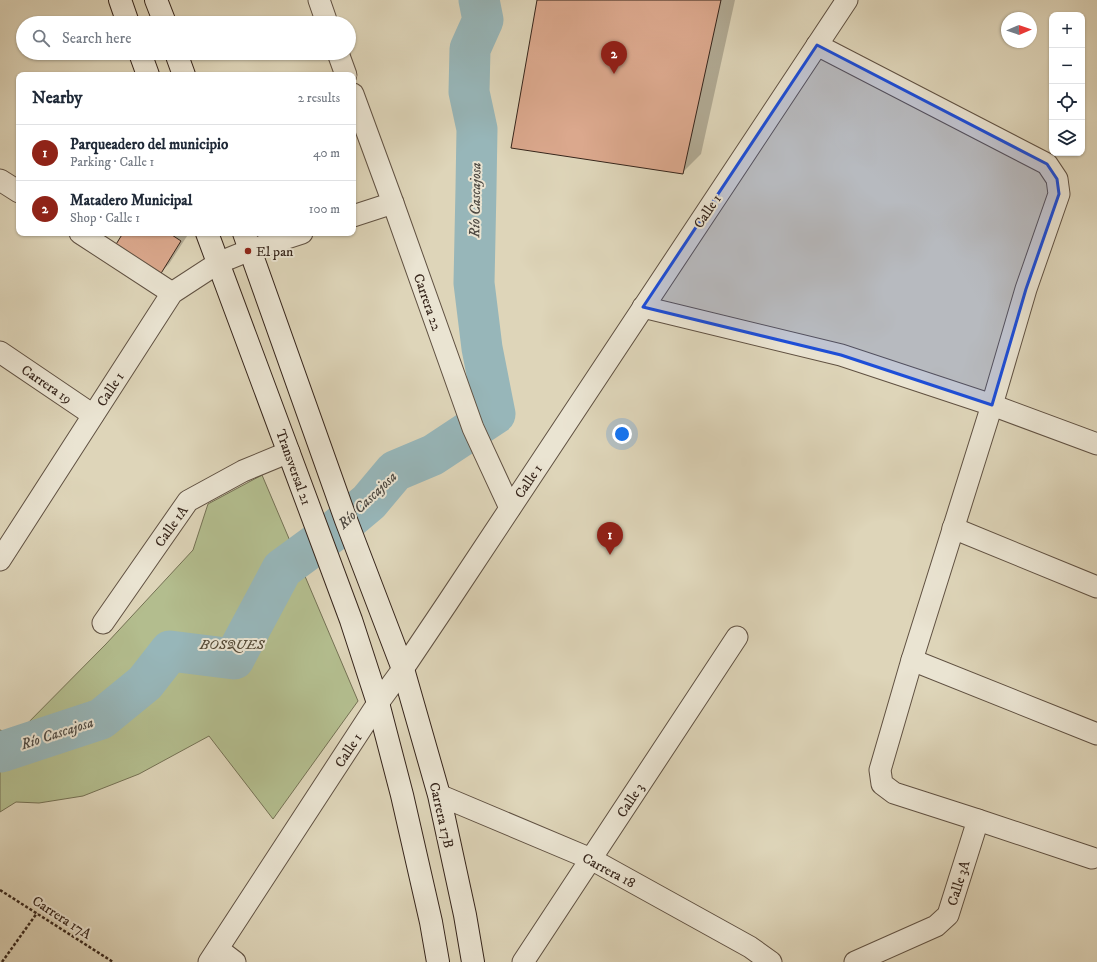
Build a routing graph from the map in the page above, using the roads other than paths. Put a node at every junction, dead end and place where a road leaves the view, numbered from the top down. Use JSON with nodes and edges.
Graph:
{"nodes":[{"id":1,"x":120,"y":0,"type":"edge"},
{"id":2,"x":156,"y":0,"type":"edge"},
{"id":3,"x":318,"y":0,"type":"edge"},
{"id":4,"x":847,"y":0,"type":"edge"},
{"id":5,"x":126,"y":16,"type":"edge"},
{"id":6,"x":162,"y":16,"type":"edge"},
{"id":7,"x":324,"y":16,"type":"edge"},
{"id":8,"x":817,"y":45,"type":"junction"},
{"id":9,"x":143,"y":60,"type":"edge"},
{"id":10,"x":179,"y":60,"type":"edge"},
{"id":11,"x":341,"y":60,"type":"edge"},
{"id":12,"x":147,"y":72,"type":"edge"},
{"id":13,"x":183,"y":72,"type":"edge"},
{"id":14,"x":345,"y":72,"type":"edge"},
{"id":15,"x":356,"y":102,"type":"edge"},
{"id":16,"x":0,"y":180,"type":"edge"},
{"id":17,"x":16,"y":190,"type":"edge"},
{"id":18,"x":393,"y":203,"type":"junction"},
{"id":19,"x":356,"y":215,"type":"edge"},
{"id":20,"x":85,"y":236,"type":"edge"},
{"id":21,"x":208,"y":236,"type":"edge"},
{"id":22,"x":284,"y":236,"type":"edge"},
{"id":23,"x":247,"y":242,"type":"edge"},
{"id":24,"x":218,"y":263,"type":"junction"},
{"id":25,"x":172,"y":294,"type":"junction"},
{"id":26,"x":643,"y":307,"type":"junction"},
{"id":27,"x":0,"y":352,"type":"edge"},
{"id":28,"x":992,"y":405,"type":"junction"},
{"id":29,"x":93,"y":415,"type":"junction"},
{"id":30,"x":1097,"y":444,"type":"edge"},
{"id":31,"x":290,"y":455,"type":"junction"},
{"id":32,"x":510,"y":508,"type":"junction"},
{"id":33,"x":953,"y":528,"type":"junction"},
{"id":34,"x":0,"y":560,"type":"edge"},
{"id":35,"x":1097,"y":587,"type":"edge"},
{"id":36,"x":103,"y":623,"type":"dead end"},
{"id":37,"x":737,"y":637,"type":"dead end"},
{"id":38,"x":912,"y":660,"type":"junction"},
{"id":39,"x":403,"y":669,"type":"junction"},
{"id":40,"x":378,"y":703,"type":"junction"},
{"id":41,"x":1097,"y":734,"type":"edge"},
{"id":42,"x":439,"y":795,"type":"junction"},
{"id":43,"x":978,"y":820,"type":"junction"},
{"id":44,"x":591,"y":858,"type":"junction"},
{"id":45,"x":1092,"y":858,"type":"dead end"},
{"id":46,"x":213,"y":956,"type":"edge"},
{"id":47,"x":235,"y":962,"type":"edge"},
{"id":48,"x":438,"y":962,"type":"edge"},
{"id":49,"x":473,"y":962,"type":"edge"},
{"id":50,"x":523,"y":962,"type":"edge"},
{"id":51,"x":771,"y":962,"type":"edge"},
{"id":52,"x":855,"y":962,"type":"edge"}],
"edges":[{"from":1,"to":5,"type":"street"},
{"from":2,"to":6,"type":"street"},
{"from":3,"to":7,"type":"street"},
{"from":4,"to":8,"type":"street","name":"Calle 1"},
{"from":8,"to":26,"type":"street","name":"Calle 1"},
{"from":8,"to":28,"type":"street"},
{"from":9,"to":12,"type":"street"},
{"from":10,"to":13,"type":"street"},
{"from":11,"to":14,"type":"street"},
{"from":15,"to":18,"type":"street","name":"Carrera 22"},
{"from":16,"to":17,"type":"street"},
{"from":18,"to":19,"type":"street"},
{"from":18,"to":32,"type":"street","name":"Carrera 22"},
{"from":20,"to":25,"type":"street"},
{"from":21,"to":24,"type":"street","name":"Transversal 21"},
{"from":22,"to":23,"type":"street"},
{"from":23,"to":24,"type":"street","name":"Calle 1"},
{"from":23,"to":39,"type":"street","name":"Carrera 17B"},
{"from":24,"to":25,"type":"street","name":"Calle 1"},
{"from":24,"to":31,"type":"street","name":"Transversal 21"},
{"from":25,"to":29,"type":"street","name":"Calle 1"},
{"from":26,"to":28,"type":"street"},
{"from":26,"to":32,"type":"street","name":"Calle 1"},
{"from":27,"to":29,"type":"street","name":"Carrera 19"},
{"from":28,"to":30,"type":"street"},
{"from":28,"to":33,"type":"street"},
{"from":29,"to":34,"type":"street","name":"Calle 1"},
{"from":31,"to":36,"type":"street","name":"Calle 1A"},
{"from":31,"to":40,"type":"street","name":"Transversal 21"},
{"from":32,"to":39,"type":"street","name":"Calle 1"},
{"from":33,"to":35,"type":"street"},
{"from":33,"to":38,"type":"street"},
{"from":37,"to":44,"type":"street","name":"Calle 3"},
{"from":38,"to":41,"type":"street"},
{"from":38,"to":43,"type":"street"},
{"from":39,"to":40,"type":"street","name":"Calle 1"},
{"from":39,"to":42,"type":"street","name":"Carrera 17B"},
{"from":40,"to":46,"type":"street","name":"Calle 1"},
{"from":40,"to":48,"type":"street"},
{"from":42,"to":44,"type":"street","name":"Carrera 18"},
{"from":42,"to":49,"type":"street","name":"Carrera 17B"},
{"from":43,"to":45,"type":"street"},
{"from":43,"to":52,"type":"street","name":"Calle 3A"},
{"from":44,"to":50,"type":"street","name":"Calle 3"},
{"from":44,"to":51,"type":"street","name":"Carrera 18"},
{"from":46,"to":47,"type":"street"}]}
